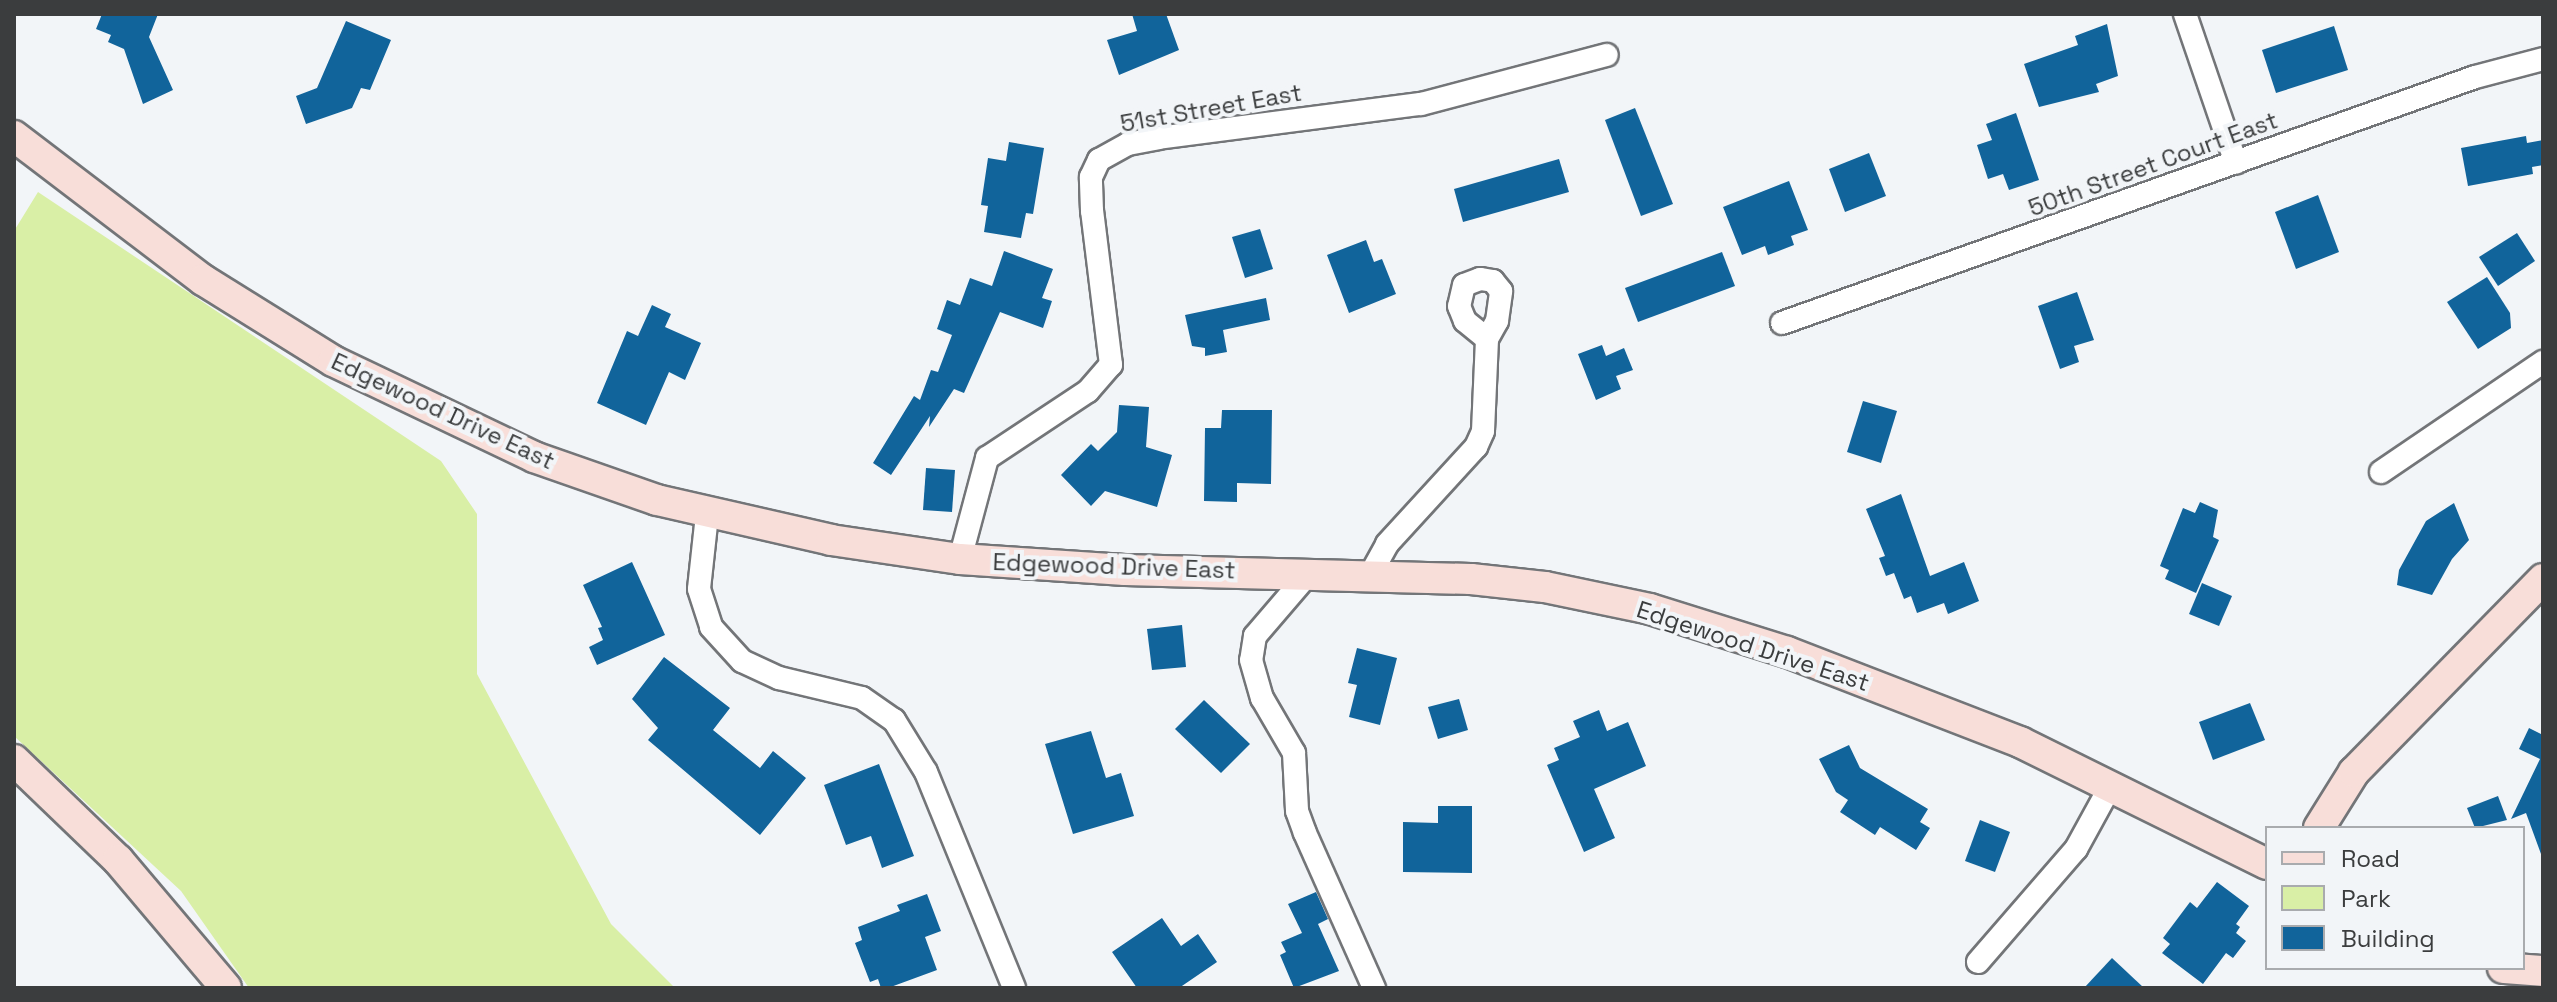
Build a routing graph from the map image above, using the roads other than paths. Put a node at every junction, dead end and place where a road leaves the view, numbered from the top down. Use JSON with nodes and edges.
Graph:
{"nodes":[{"id":1,"x":2185,"y":14,"type":"edge"},
{"id":2,"x":1607,"y":55,"type":"dead end"},
{"id":3,"x":2543,"y":59,"type":"edge"},
{"id":4,"x":14,"y":136,"type":"edge"},
{"id":5,"x":2236,"y":163,"type":"junction"},
{"id":6,"x":1782,"y":323,"type":"dead end"},
{"id":7,"x":1487,"y":339,"type":"dead end"},
{"id":8,"x":2543,"y":362,"type":"edge"},
{"id":9,"x":2381,"y":472,"type":"dead end"},
{"id":10,"x":707,"y":515,"type":"junction"},
{"id":11,"x":960,"y":559,"type":"junction"},
{"id":12,"x":1309,"y":573,"type":"junction"},
{"id":13,"x":1369,"y":577,"type":"junction"},
{"id":14,"x":2543,"y":579,"type":"edge"},
{"id":15,"x":14,"y":760,"type":"edge"},
{"id":16,"x":2111,"y":785,"type":"junction"},
{"id":17,"x":2320,"y":826,"type":"edge"},
{"id":18,"x":2265,"y":863,"type":"edge"},
{"id":19,"x":1978,"y":962,"type":"dead end"},
{"id":20,"x":226,"y":988,"type":"edge"},
{"id":21,"x":1014,"y":988,"type":"edge"},
{"id":22,"x":1374,"y":988,"type":"edge"}],
"edges":[{"from":1,"to":5,"type":"street"},
{"from":2,"to":11,"type":"street","name":"51st Street East"},
{"from":3,"to":5,"type":"street","name":"50th Street Court East"},
{"from":4,"to":10,"type":"street","name":"Edgewood Drive East"},
{"from":5,"to":6,"type":"street","name":"50th Street Court East"},
{"from":7,"to":13,"type":"street"},
{"from":8,"to":9,"type":"street"},
{"from":10,"to":11,"type":"street","name":"Edgewood Drive East"},
{"from":10,"to":21,"type":"street"},
{"from":11,"to":12,"type":"street","name":"Edgewood Drive East"},
{"from":12,"to":13,"type":"street","name":"Edgewood Drive East"},
{"from":12,"to":22,"type":"street"},
{"from":13,"to":16,"type":"street","name":"Edgewood Drive East"},
{"from":14,"to":17,"type":"street"},
{"from":15,"to":20,"type":"street"},
{"from":16,"to":18,"type":"street","name":"Edgewood Drive East"},
{"from":16,"to":19,"type":"street"}]}
